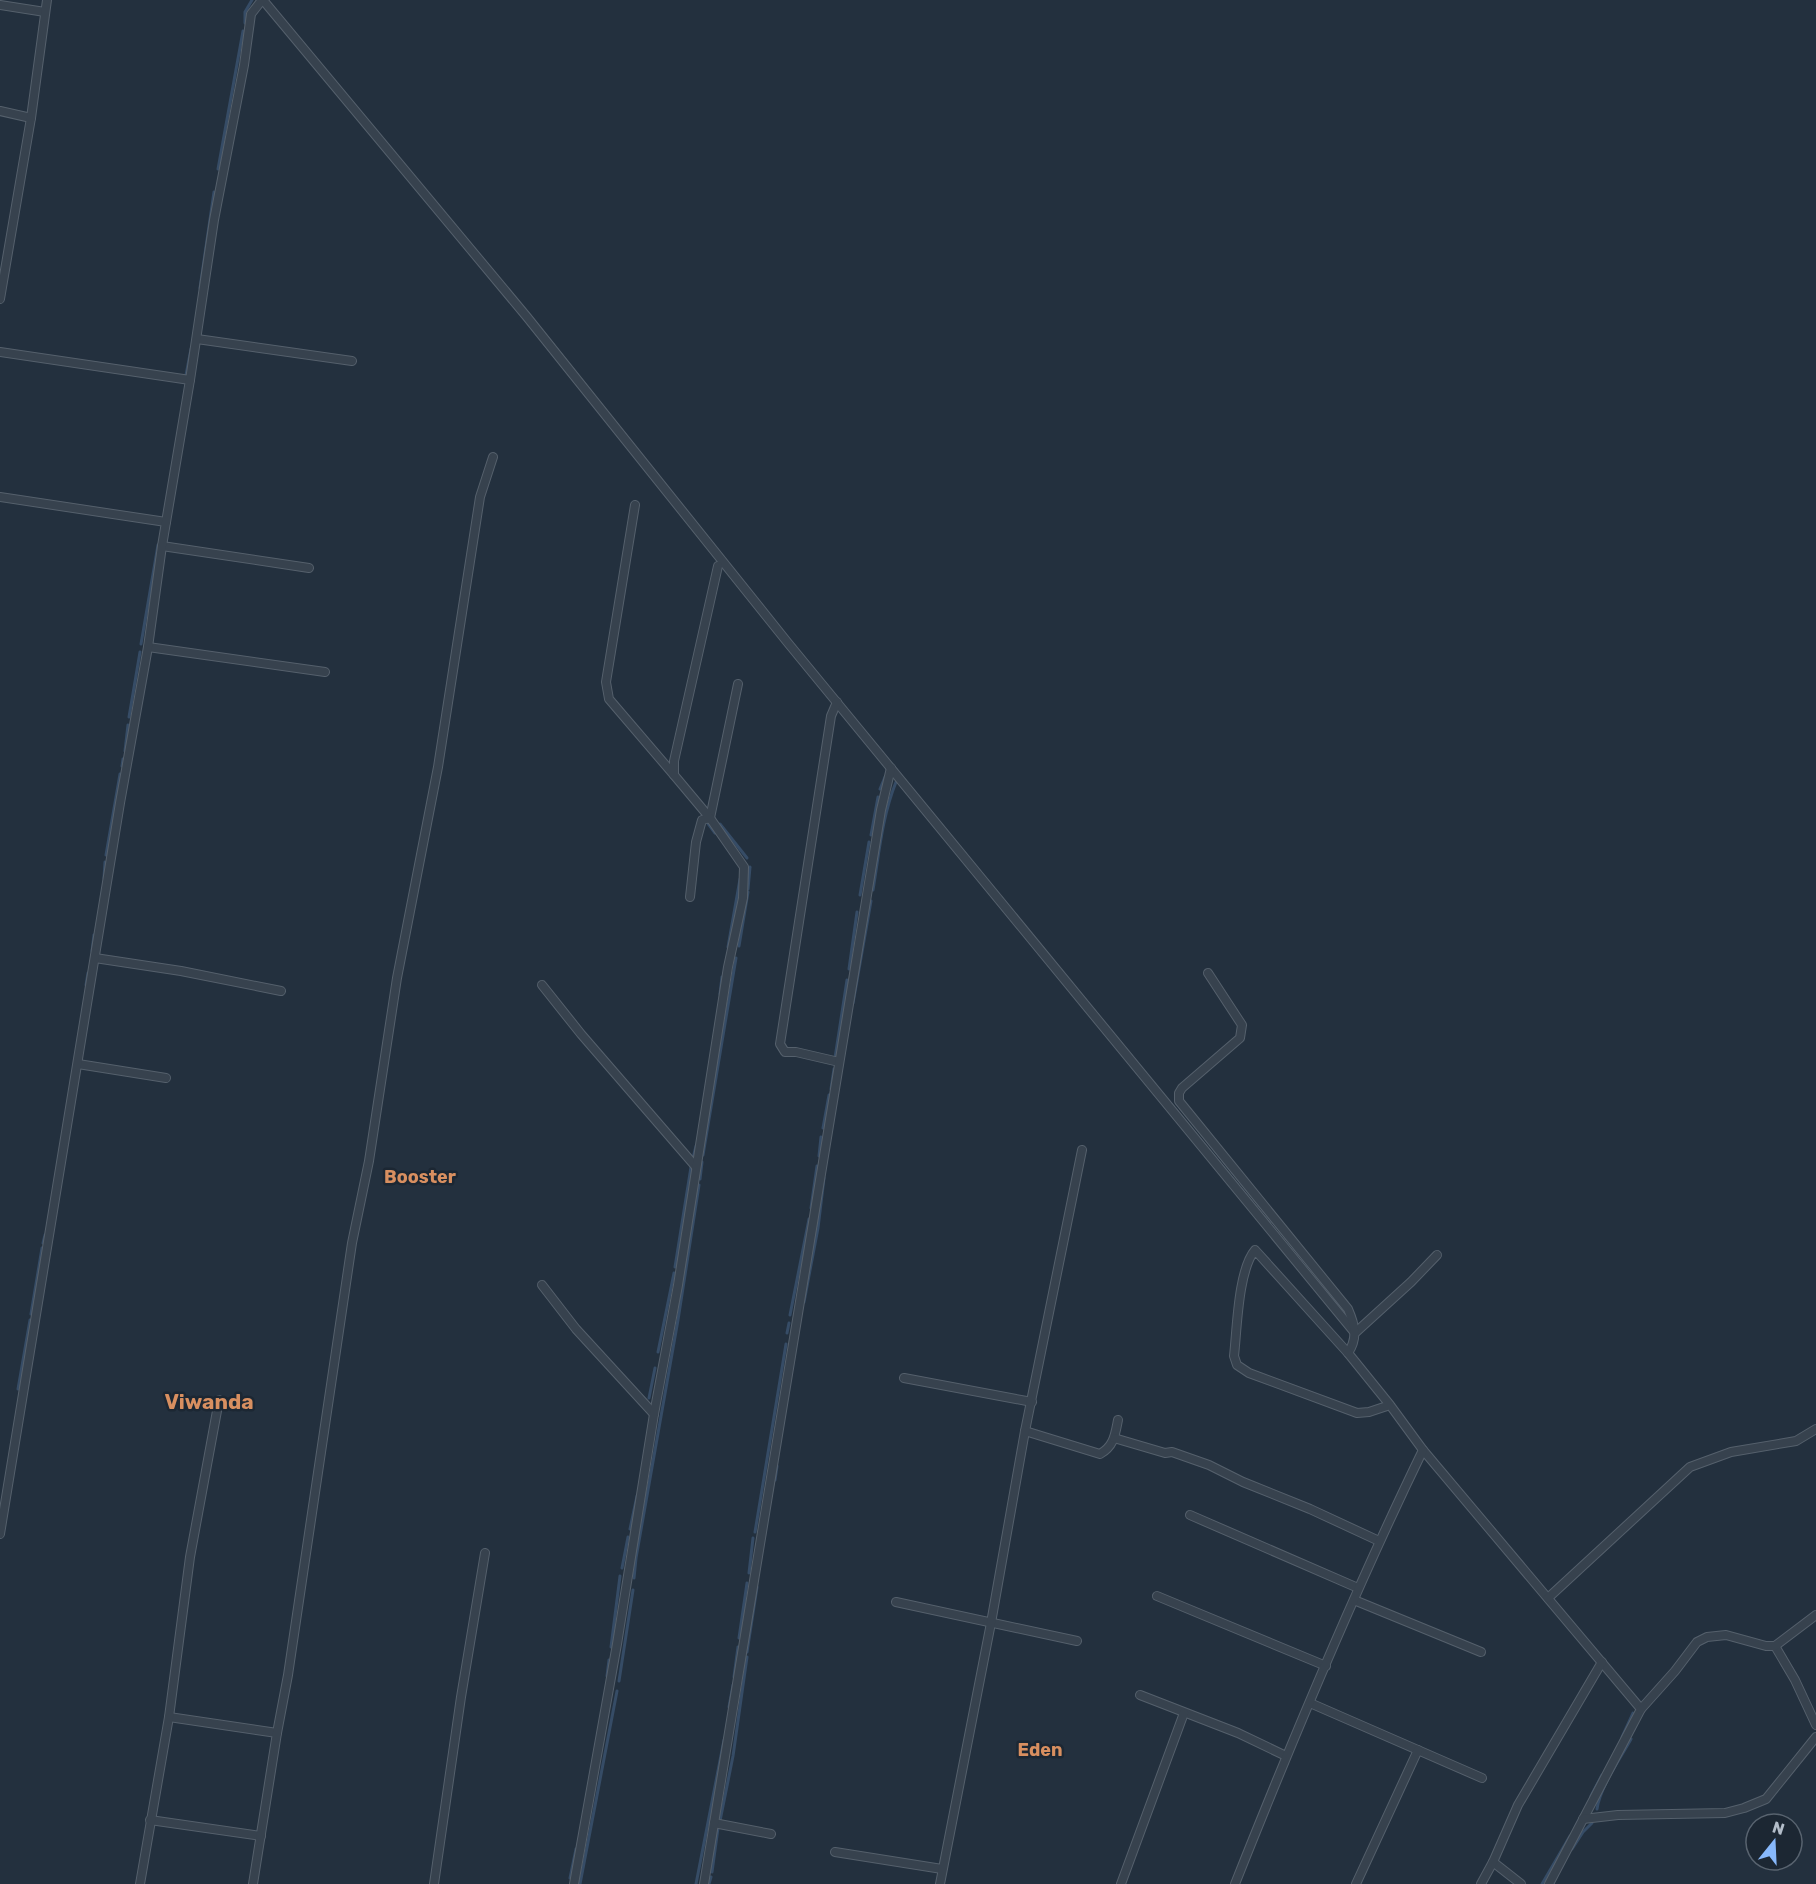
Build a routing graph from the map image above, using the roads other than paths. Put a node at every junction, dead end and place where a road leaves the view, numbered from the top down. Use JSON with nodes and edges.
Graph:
{"nodes":[{"id":1,"x":47,"y":0,"type":"edge"},
{"id":2,"x":263,"y":0,"type":"edge"},
{"id":3,"x":0,"y":5,"type":"edge"},
{"id":4,"x":45,"y":12,"type":"junction"},
{"id":5,"x":0,"y":111,"type":"edge"},
{"id":6,"x":31,"y":118,"type":"junction"},
{"id":7,"x":0,"y":299,"type":"edge"},
{"id":8,"x":197,"y":339,"type":"junction"},
{"id":9,"x":0,"y":352,"type":"edge"},
{"id":10,"x":352,"y":361,"type":"dead end"},
{"id":11,"x":190,"y":380,"type":"junction"},
{"id":12,"x":493,"y":457,"type":"dead end"},
{"id":13,"x":0,"y":497,"type":"edge"},
{"id":14,"x":635,"y":506,"type":"dead end"},
{"id":15,"x":166,"y":522,"type":"junction"},
{"id":16,"x":162,"y":546,"type":"junction"},
{"id":17,"x":718,"y":566,"type":"dead end"},
{"id":18,"x":309,"y":568,"type":"dead end"},
{"id":19,"x":148,"y":647,"type":"junction"},
{"id":20,"x":325,"y":672,"type":"dead end"},
{"id":21,"x":738,"y":684,"type":"dead end"},
{"id":22,"x":837,"y":702,"type":"junction"},
{"id":23,"x":891,"y":768,"type":"junction"},
{"id":24,"x":674,"y":775,"type":"junction"},
{"id":25,"x":710,"y":818,"type":"junction"},
{"id":26,"x":690,"y":897,"type":"dead end"},
{"id":27,"x":94,"y":958,"type":"junction"},
{"id":28,"x":1208,"y":974,"type":"dead end"},
{"id":29,"x":542,"y":985,"type":"dead end"},
{"id":30,"x":280,"y":991,"type":"dead end"},
{"id":31,"x":838,"y":1062,"type":"junction"},
{"id":32,"x":78,"y":1065,"type":"junction"},
{"id":33,"x":166,"y":1078,"type":"dead end"},
{"id":34,"x":1082,"y":1150,"type":"dead end"},
{"id":35,"x":696,"y":1167,"type":"junction"},
{"id":36,"x":1437,"y":1255,"type":"dead end"},
{"id":37,"x":542,"y":1285,"type":"dead end"},
{"id":38,"x":1355,"y":1333,"type":"junction"},
{"id":39,"x":1348,"y":1353,"type":"junction"},
{"id":40,"x":904,"y":1378,"type":"dead end"},
{"id":41,"x":219,"y":1400,"type":"dead end"},
{"id":42,"x":1032,"y":1402,"type":"junction"},
{"id":43,"x":1390,"y":1405,"type":"junction"},
{"id":44,"x":654,"y":1414,"type":"junction"},
{"id":45,"x":1118,"y":1420,"type":"dead end"},
{"id":46,"x":1816,"y":1429,"type":"edge"},
{"id":47,"x":1025,"y":1431,"type":"junction"},
{"id":48,"x":1114,"y":1438,"type":"junction"},
{"id":49,"x":1424,"y":1450,"type":"junction"},
{"id":50,"x":1190,"y":1515,"type":"dead end"},
{"id":51,"x":0,"y":1534,"type":"edge"},
{"id":52,"x":1379,"y":1541,"type":"junction"},
{"id":53,"x":485,"y":1553,"type":"dead end"},
{"id":54,"x":1358,"y":1588,"type":"junction"},
{"id":55,"x":1157,"y":1596,"type":"dead end"},
{"id":56,"x":1548,"y":1598,"type":"junction"},
{"id":57,"x":1354,"y":1600,"type":"junction"},
{"id":58,"x":896,"y":1602,"type":"dead end"},
{"id":59,"x":1816,"y":1615,"type":"edge"},
{"id":60,"x":991,"y":1623,"type":"junction"},
{"id":61,"x":1077,"y":1641,"type":"dead end"},
{"id":62,"x":1775,"y":1646,"type":"junction"},
{"id":63,"x":1481,"y":1652,"type":"dead end"},
{"id":64,"x":1602,"y":1662,"type":"junction"},
{"id":65,"x":1326,"y":1666,"type":"junction"},
{"id":66,"x":1140,"y":1695,"type":"dead end"},
{"id":67,"x":1310,"y":1703,"type":"junction"},
{"id":68,"x":1641,"y":1709,"type":"junction"},
{"id":69,"x":1184,"y":1713,"type":"junction"},
{"id":70,"x":169,"y":1717,"type":"junction"},
{"id":71,"x":1816,"y":1725,"type":"edge"},
{"id":72,"x":277,"y":1733,"type":"junction"},
{"id":73,"x":1816,"y":1737,"type":"edge"},
{"id":74,"x":1418,"y":1750,"type":"junction"},
{"id":75,"x":1286,"y":1756,"type":"junction"},
{"id":76,"x":1482,"y":1778,"type":"dead end"},
{"id":77,"x":1583,"y":1819,"type":"junction"},
{"id":78,"x":150,"y":1820,"type":"junction"},
{"id":79,"x":714,"y":1823,"type":"junction"},
{"id":80,"x":771,"y":1834,"type":"dead end"},
{"id":81,"x":261,"y":1836,"type":"junction"},
{"id":82,"x":835,"y":1852,"type":"dead end"},
{"id":83,"x":1493,"y":1862,"type":"junction"},
{"id":84,"x":942,"y":1869,"type":"junction"},
{"id":85,"x":140,"y":1884,"type":"edge"},
{"id":86,"x":253,"y":1884,"type":"edge"},
{"id":87,"x":434,"y":1884,"type":"edge"},
{"id":88,"x":574,"y":1884,"type":"edge"},
{"id":89,"x":704,"y":1884,"type":"edge"},
{"id":90,"x":940,"y":1884,"type":"edge"},
{"id":91,"x":1120,"y":1884,"type":"edge"},
{"id":92,"x":1235,"y":1884,"type":"edge"},
{"id":93,"x":1356,"y":1884,"type":"edge"},
{"id":94,"x":1481,"y":1884,"type":"edge"},
{"id":95,"x":1521,"y":1884,"type":"edge"},
{"id":96,"x":1549,"y":1884,"type":"edge"}],
"edges":[{"from":1,"to":4,"type":"street"},
{"from":2,"to":8,"type":"street"},
{"from":2,"to":22,"type":"street"},
{"from":3,"to":4,"type":"street"},
{"from":4,"to":6,"type":"street"},
{"from":5,"to":6,"type":"street"},
{"from":6,"to":7,"type":"street"},
{"from":8,"to":10,"type":"street"},
{"from":8,"to":11,"type":"street"},
{"from":9,"to":11,"type":"street"},
{"from":11,"to":15,"type":"street"},
{"from":12,"to":72,"type":"street"},
{"from":13,"to":15,"type":"street"},
{"from":14,"to":24,"type":"street"},
{"from":15,"to":16,"type":"street"},
{"from":16,"to":18,"type":"street"},
{"from":16,"to":19,"type":"street"},
{"from":17,"to":24,"type":"street"},
{"from":19,"to":20,"type":"street"},
{"from":19,"to":27,"type":"street"},
{"from":21,"to":25,"type":"street"},
{"from":22,"to":23,"type":"street"},
{"from":22,"to":31,"type":"street"},
{"from":23,"to":31,"type":"street"},
{"from":23,"to":38,"type":"street"},
{"from":24,"to":25,"type":"street"},
{"from":25,"to":26,"type":"street"},
{"from":25,"to":35,"type":"street"},
{"from":27,"to":30,"type":"street"},
{"from":27,"to":32,"type":"street"},
{"from":28,"to":38,"type":"street"},
{"from":29,"to":35,"type":"street"},
{"from":31,"to":79,"type":"street"},
{"from":32,"to":33,"type":"street"},
{"from":32,"to":51,"type":"street"},
{"from":34,"to":42,"type":"street"},
{"from":35,"to":44,"type":"street"},
{"from":36,"to":38,"type":"street"},
{"from":37,"to":44,"type":"street"},
{"from":38,"to":39,"type":"street"},
{"from":39,"to":43,"type":"street"},
{"from":39,"to":43,"type":"street"},
{"from":40,"to":42,"type":"street"},
{"from":41,"to":70,"type":"street"},
{"from":42,"to":47,"type":"street"},
{"from":43,"to":49,"type":"street"},
{"from":44,"to":88,"type":"street"},
{"from":45,"to":48,"type":"street"},
{"from":46,"to":56,"type":"street"},
{"from":47,"to":48,"type":"street"},
{"from":47,"to":60,"type":"street"},
{"from":48,"to":52,"type":"street"},
{"from":49,"to":52,"type":"street"},
{"from":49,"to":56,"type":"street"},
{"from":50,"to":54,"type":"street"},
{"from":52,"to":54,"type":"street"},
{"from":53,"to":87,"type":"street"},
{"from":54,"to":57,"type":"street"},
{"from":55,"to":65,"type":"street"},
{"from":56,"to":64,"type":"street"},
{"from":57,"to":63,"type":"street"},
{"from":57,"to":65,"type":"street"},
{"from":58,"to":60,"type":"street"},
{"from":59,"to":62,"type":"street"},
{"from":60,"to":61,"type":"street"},
{"from":60,"to":84,"type":"street"},
{"from":62,"to":68,"type":"street"},
{"from":62,"to":71,"type":"street"},
{"from":64,"to":68,"type":"street"},
{"from":64,"to":83,"type":"street"},
{"from":65,"to":67,"type":"street"},
{"from":66,"to":69,"type":"street"},
{"from":67,"to":74,"type":"street"},
{"from":67,"to":75,"type":"street"},
{"from":68,"to":77,"type":"street"},
{"from":69,"to":75,"type":"street"},
{"from":69,"to":91,"type":"street"},
{"from":70,"to":72,"type":"street"},
{"from":70,"to":78,"type":"street"},
{"from":72,"to":81,"type":"street"},
{"from":73,"to":77,"type":"street"},
{"from":74,"to":76,"type":"street"},
{"from":74,"to":93,"type":"street"},
{"from":75,"to":92,"type":"street"},
{"from":77,"to":96,"type":"street"},
{"from":78,"to":81,"type":"street"},
{"from":78,"to":85,"type":"street"},
{"from":79,"to":80,"type":"street"},
{"from":79,"to":89,"type":"street"},
{"from":81,"to":86,"type":"street"},
{"from":82,"to":84,"type":"street"},
{"from":83,"to":94,"type":"street"},
{"from":83,"to":95,"type":"street"},
{"from":84,"to":90,"type":"street"}]}
